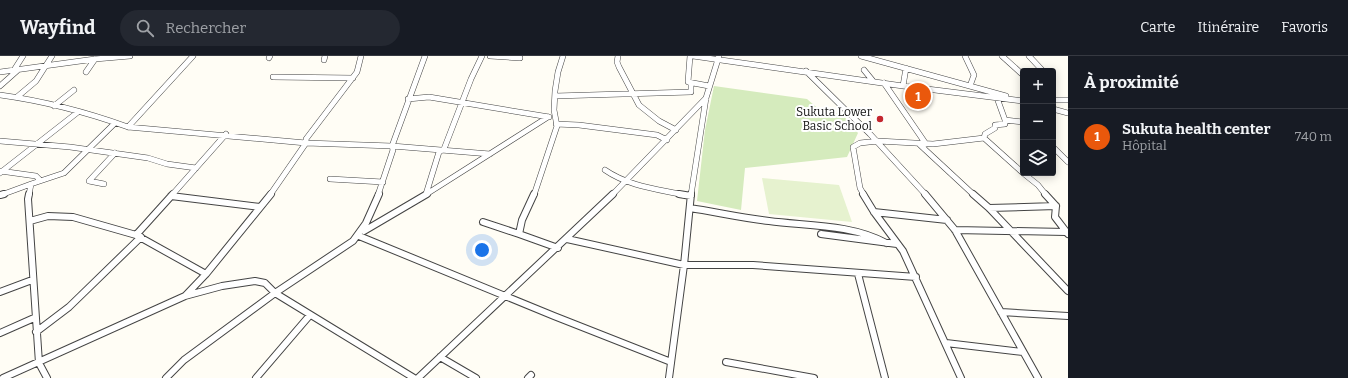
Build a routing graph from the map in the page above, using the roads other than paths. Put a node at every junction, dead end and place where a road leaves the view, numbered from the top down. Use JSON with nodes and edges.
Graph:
{"nodes":[{"id":1,"x":23,"y":56,"type":"edge"},
{"id":2,"x":52,"y":56,"type":"edge"},
{"id":3,"x":130,"y":56,"type":"edge"},
{"id":4,"x":193,"y":56,"type":"edge"},
{"id":5,"x":361,"y":56,"type":"edge"},
{"id":6,"x":425,"y":56,"type":"edge"},
{"id":7,"x":482,"y":56,"type":"edge"},
{"id":8,"x":490,"y":56,"type":"edge"},
{"id":9,"x":563,"y":56,"type":"edge"},
{"id":10,"x":618,"y":56,"type":"edge"},
{"id":11,"x":691,"y":56,"type":"edge"},
{"id":12,"x":746,"y":56,"type":"edge"},
{"id":13,"x":860,"y":56,"type":"edge"},
{"id":14,"x":965,"y":56,"type":"edge"},
{"id":15,"x":1002,"y":56,"type":"edge"},
{"id":16,"x":1029,"y":56,"type":"edge"},
{"id":17,"x":718,"y":57,"type":"edge"},
{"id":18,"x":95,"y":58,"type":"edge"},
{"id":19,"x":520,"y":58,"type":"dead end"},
{"id":20,"x":747,"y":63,"type":"junction"},
{"id":21,"x":46,"y":66,"type":"junction"},
{"id":22,"x":906,"y":68,"type":"junction"},
{"id":23,"x":1040,"y":68,"type":"edge"},
{"id":24,"x":16,"y":70,"type":"junction"},
{"id":25,"x":864,"y":70,"type":"dead end"},
{"id":26,"x":806,"y":71,"type":"junction"},
{"id":27,"x":0,"y":72,"type":"edge"},
{"id":28,"x":86,"y":72,"type":"dead end"},
{"id":29,"x":1020,"y":72,"type":"edge"},
{"id":30,"x":273,"y":77,"type":"dead end"},
{"id":31,"x":353,"y":78,"type":"junction"},
{"id":32,"x":873,"y":82,"type":"junction"},
{"id":33,"x":691,"y":83,"type":"junction"},
{"id":34,"x":884,"y":83,"type":"junction"},
{"id":35,"x":0,"y":86,"type":"edge"},
{"id":36,"x":710,"y":86,"type":"junction"},
{"id":37,"x":903,"y":86,"type":"junction"},
{"id":38,"x":970,"y":86,"type":"junction"},
{"id":39,"x":74,"y":90,"type":"dead end"},
{"id":40,"x":632,"y":94,"type":"junction"},
{"id":41,"x":0,"y":95,"type":"edge"},
{"id":42,"x":555,"y":96,"type":"junction"},
{"id":43,"x":17,"y":97,"type":"junction"},
{"id":44,"x":706,"y":98,"type":"junction"},
{"id":45,"x":997,"y":98,"type":"junction"},
{"id":46,"x":408,"y":99,"type":"junction"},
{"id":47,"x":1020,"y":100,"type":"edge"},
{"id":48,"x":1056,"y":100,"type":"edge"},
{"id":49,"x":1068,"y":100,"type":"edge"},
{"id":50,"x":1020,"y":101,"type":"edge"},
{"id":51,"x":462,"y":102,"type":"junction"},
{"id":52,"x":54,"y":106,"type":"junction"},
{"id":53,"x":1056,"y":110,"type":"edge"},
{"id":54,"x":78,"y":112,"type":"junction"},
{"id":55,"x":1068,"y":114,"type":"edge"},
{"id":56,"x":554,"y":116,"type":"junction"},
{"id":57,"x":548,"y":117,"type":"junction"},
{"id":58,"x":1005,"y":120,"type":"junction"},
{"id":59,"x":1020,"y":122,"type":"edge"},
{"id":60,"x":115,"y":123,"type":"junction"},
{"id":61,"x":556,"y":124,"type":"junction"},
{"id":62,"x":128,"y":127,"type":"junction"},
{"id":63,"x":676,"y":130,"type":"junction"},
{"id":64,"x":226,"y":134,"type":"junction"},
{"id":65,"x":984,"y":138,"type":"junction"},
{"id":66,"x":667,"y":140,"type":"junction"},
{"id":67,"x":876,"y":141,"type":"junction"},
{"id":68,"x":3,"y":142,"type":"edge"},
{"id":69,"x":306,"y":142,"type":"junction"},
{"id":70,"x":919,"y":144,"type":"junction"},
{"id":71,"x":926,"y":144,"type":"junction"},
{"id":72,"x":0,"y":145,"type":"edge"},
{"id":73,"x":34,"y":145,"type":"junction"},
{"id":74,"x":392,"y":146,"type":"junction"},
{"id":75,"x":444,"y":149,"type":"junction"},
{"id":76,"x":87,"y":150,"type":"junction"},
{"id":77,"x":1056,"y":150,"type":"edge"},
{"id":78,"x":115,"y":154,"type":"junction"},
{"id":79,"x":490,"y":154,"type":"junction"},
{"id":80,"x":1068,"y":162,"type":"edge"},
{"id":81,"x":196,"y":168,"type":"junction"},
{"id":82,"x":605,"y":170,"type":"dead end"},
{"id":83,"x":1020,"y":170,"type":"edge"},
{"id":84,"x":0,"y":172,"type":"edge"},
{"id":85,"x":1026,"y":176,"type":"edge"},
{"id":86,"x":330,"y":179,"type":"dead end"},
{"id":87,"x":40,"y":180,"type":"junction"},
{"id":88,"x":626,"y":180,"type":"junction"},
{"id":89,"x":383,"y":182,"type":"junction"},
{"id":90,"x":31,"y":184,"type":"junction"},
{"id":91,"x":104,"y":184,"type":"dead end"},
{"id":92,"x":426,"y":194,"type":"junction"},
{"id":93,"x":0,"y":195,"type":"edge"},
{"id":94,"x":171,"y":196,"type":"junction"},
{"id":95,"x":691,"y":196,"type":"junction"},
{"id":96,"x":1056,"y":206,"type":"junction"},
{"id":97,"x":260,"y":207,"type":"junction"},
{"id":98,"x":690,"y":208,"type":"junction"},
{"id":99,"x":989,"y":208,"type":"junction"},
{"id":100,"x":874,"y":212,"type":"junction"},
{"id":101,"x":30,"y":220,"type":"junction"},
{"id":102,"x":947,"y":220,"type":"junction"},
{"id":103,"x":483,"y":222,"type":"dead end"},
{"id":104,"x":955,"y":230,"type":"junction"},
{"id":105,"x":1012,"y":231,"type":"junction"},
{"id":106,"x":361,"y":233,"type":"junction"},
{"id":107,"x":1067,"y":233,"type":"edge"},
{"id":108,"x":519,"y":234,"type":"junction"},
{"id":109,"x":821,"y":234,"type":"dead end"},
{"id":110,"x":139,"y":236,"type":"junction"},
{"id":111,"x":567,"y":239,"type":"junction"},
{"id":112,"x":886,"y":243,"type":"junction"},
{"id":113,"x":897,"y":244,"type":"junction"},
{"id":114,"x":558,"y":248,"type":"junction"},
{"id":115,"x":684,"y":265,"type":"junction"},
{"id":116,"x":206,"y":274,"type":"junction"},
{"id":117,"x":858,"y":274,"type":"junction"},
{"id":118,"x":916,"y":278,"type":"junction"},
{"id":119,"x":32,"y":280,"type":"junction"},
{"id":120,"x":0,"y":292,"type":"edge"},
{"id":121,"x":1068,"y":292,"type":"edge"},
{"id":122,"x":275,"y":293,"type":"junction"},
{"id":123,"x":506,"y":295,"type":"junction"},
{"id":124,"x":185,"y":296,"type":"junction"},
{"id":125,"x":1001,"y":312,"type":"junction"},
{"id":126,"x":310,"y":316,"type":"junction"},
{"id":127,"x":1068,"y":316,"type":"edge"},
{"id":128,"x":34,"y":318,"type":"junction"},
{"id":129,"x":36,"y":332,"type":"junction"},
{"id":130,"x":0,"y":333,"type":"edge"},
{"id":131,"x":946,"y":343,"type":"junction"},
{"id":132,"x":1023,"y":352,"type":"junction"},
{"id":133,"x":440,"y":356,"type":"junction"},
{"id":134,"x":671,"y":362,"type":"junction"},
{"id":135,"x":726,"y":362,"type":"dead end"},
{"id":136,"x":39,"y":363,"type":"junction"},
{"id":137,"x":3,"y":378,"type":"edge"},
{"id":138,"x":47,"y":378,"type":"edge"},
{"id":139,"x":166,"y":378,"type":"edge"},
{"id":140,"x":256,"y":378,"type":"edge"},
{"id":141,"x":414,"y":378,"type":"edge"},
{"id":142,"x":418,"y":378,"type":"edge"},
{"id":143,"x":476,"y":378,"type":"edge"},
{"id":144,"x":669,"y":378,"type":"edge"},
{"id":145,"x":814,"y":378,"type":"edge"},
{"id":146,"x":885,"y":378,"type":"edge"},
{"id":147,"x":961,"y":378,"type":"edge"},
{"id":148,"x":1038,"y":378,"type":"edge"}],
"edges":[{"from":1,"to":24,"type":"street"},
{"from":2,"to":21,"type":"street"},
{"from":3,"to":18,"type":"street"},
{"from":4,"to":62,"type":"street"},
{"from":5,"to":31,"type":"street"},
{"from":6,"to":46,"type":"street"},
{"from":7,"to":51,"type":"street"},
{"from":8,"to":19,"type":"street"},
{"from":9,"to":42,"type":"street"},
{"from":10,"to":40,"type":"street"},
{"from":11,"to":17,"type":"street"},
{"from":11,"to":33,"type":"street"},
{"from":12,"to":20,"type":"street"},
{"from":13,"to":22,"type":"street"},
{"from":14,"to":38,"type":"street"},
{"from":15,"to":29,"type":"street"},
{"from":16,"to":23,"type":"street"},
{"from":17,"to":20,"type":"street"},
{"from":17,"to":36,"type":"street"},
{"from":18,"to":21,"type":"street"},
{"from":18,"to":28,"type":"street"},
{"from":20,"to":26,"type":"street"},
{"from":21,"to":24,"type":"street"},
{"from":21,"to":43,"type":"street"},
{"from":22,"to":37,"type":"street"},
{"from":22,"to":38,"type":"street"},
{"from":24,"to":27,"type":"street"},
{"from":24,"to":35,"type":"street"},
{"from":25,"to":32,"type":"street"},
{"from":26,"to":32,"type":"street"},
{"from":26,"to":67,"type":"street"},
{"from":30,"to":31,"type":"street"},
{"from":31,"to":69,"type":"street"},
{"from":32,"to":34,"type":"street"},
{"from":33,"to":36,"type":"street"},
{"from":33,"to":40,"type":"street"},
{"from":34,"to":37,"type":"street"},
{"from":34,"to":71,"type":"street"},
{"from":36,"to":44,"type":"street"},
{"from":37,"to":45,"type":"street"},
{"from":38,"to":47,"type":"street"},
{"from":39,"to":52,"type":"street"},
{"from":40,"to":42,"type":"street"},
{"from":40,"to":63,"type":"street"},
{"from":41,"to":43,"type":"street"},
{"from":42,"to":56,"type":"street"},
{"from":43,"to":52,"type":"street"},
{"from":44,"to":63,"type":"street"},
{"from":44,"to":95,"type":"street"},
{"from":45,"to":50,"type":"street"},
{"from":45,"to":58,"type":"street"},
{"from":46,"to":51,"type":"street"},
{"from":46,"to":74,"type":"street"},
{"from":48,"to":49,"type":"street"},
{"from":51,"to":57,"type":"street"},
{"from":51,"to":75,"type":"street"},
{"from":52,"to":54,"type":"street"},
{"from":53,"to":55,"type":"street"},
{"from":54,"to":60,"type":"street"},
{"from":54,"to":73,"type":"street"},
{"from":56,"to":57,"type":"street"},
{"from":56,"to":61,"type":"street"},
{"from":57,"to":79,"type":"street"},
{"from":58,"to":59,"type":"street"},
{"from":58,"to":65,"type":"street"},
{"from":60,"to":62,"type":"street"},
{"from":60,"to":76,"type":"street"},
{"from":61,"to":66,"type":"street"},
{"from":61,"to":108,"type":"street"},
{"from":62,"to":64,"type":"street"},
{"from":63,"to":66,"type":"street"},
{"from":64,"to":69,"type":"street"},
{"from":64,"to":81,"type":"street"},
{"from":65,"to":71,"type":"street"},
{"from":65,"to":83,"type":"street"},
{"from":66,"to":88,"type":"street"},
{"from":67,"to":70,"type":"street"},
{"from":67,"to":100,"type":"street"},
{"from":67,"to":102,"type":"street"},
{"from":68,"to":72,"type":"street"},
{"from":68,"to":73,"type":"street"},
{"from":69,"to":74,"type":"street"},
{"from":69,"to":97,"type":"street"},
{"from":70,"to":71,"type":"street"},
{"from":70,"to":99,"type":"street"},
{"from":73,"to":76,"type":"street"},
{"from":73,"to":84,"type":"street"},
{"from":74,"to":75,"type":"street"},
{"from":74,"to":89,"type":"street"},
{"from":75,"to":79,"type":"street"},
{"from":75,"to":92,"type":"street"},
{"from":76,"to":78,"type":"street"},
{"from":76,"to":87,"type":"street"},
{"from":77,"to":80,"type":"street"},
{"from":78,"to":81,"type":"street"},
{"from":78,"to":91,"type":"street"},
{"from":79,"to":92,"type":"street"},
{"from":81,"to":94,"type":"street"},
{"from":82,"to":88,"type":"street"},
{"from":84,"to":87,"type":"street"},
{"from":85,"to":96,"type":"street"},
{"from":86,"to":89,"type":"street"},
{"from":87,"to":90,"type":"street"},
{"from":88,"to":95,"type":"street"},
{"from":88,"to":111,"type":"street"},
{"from":89,"to":106,"type":"street"},
{"from":90,"to":93,"type":"street"},
{"from":90,"to":101,"type":"street"},
{"from":92,"to":106,"type":"street"},
{"from":94,"to":97,"type":"street"},
{"from":94,"to":110,"type":"street"},
{"from":95,"to":98,"type":"street"},
{"from":96,"to":99,"type":"street"},
{"from":96,"to":107,"type":"street"},
{"from":97,"to":116,"type":"street"},
{"from":98,"to":112,"type":"street"},
{"from":98,"to":115,"type":"street"},
{"from":99,"to":105,"type":"street"},
{"from":100,"to":102,"type":"street"},
{"from":100,"to":113,"type":"street"},
{"from":101,"to":110,"type":"street"},
{"from":101,"to":119,"type":"street"},
{"from":102,"to":104,"type":"street"},
{"from":103,"to":108,"type":"street"},
{"from":104,"to":105,"type":"street"},
{"from":104,"to":125,"type":"street"},
{"from":105,"to":107,"type":"street"},
{"from":105,"to":121,"type":"street"},
{"from":106,"to":122,"type":"street"},
{"from":106,"to":123,"type":"street"},
{"from":108,"to":114,"type":"street"},
{"from":109,"to":112,"type":"street"},
{"from":110,"to":116,"type":"street"},
{"from":110,"to":129,"type":"street"},
{"from":111,"to":114,"type":"street"},
{"from":111,"to":115,"type":"street"},
{"from":112,"to":113,"type":"street"},
{"from":113,"to":118,"type":"street"},
{"from":114,"to":123,"type":"street"},
{"from":115,"to":117,"type":"street"},
{"from":115,"to":134,"type":"street"},
{"from":116,"to":124,"type":"street"},
{"from":117,"to":118,"type":"street"},
{"from":117,"to":146,"type":"street"},
{"from":118,"to":131,"type":"street"},
{"from":119,"to":120,"type":"street"},
{"from":119,"to":128,"type":"street"},
{"from":122,"to":124,"type":"street"},
{"from":122,"to":126,"type":"street"},
{"from":122,"to":139,"type":"street"},
{"from":123,"to":133,"type":"street"},
{"from":123,"to":134,"type":"street"},
{"from":124,"to":136,"type":"street"},
{"from":125,"to":127,"type":"street"},
{"from":125,"to":132,"type":"street"},
{"from":126,"to":140,"type":"street"},
{"from":126,"to":141,"type":"street"},
{"from":128,"to":129,"type":"street"},
{"from":128,"to":130,"type":"street"},
{"from":129,"to":136,"type":"street"},
{"from":131,"to":132,"type":"street"},
{"from":131,"to":147,"type":"street"},
{"from":132,"to":148,"type":"street"},
{"from":133,"to":142,"type":"street"},
{"from":133,"to":143,"type":"street"},
{"from":134,"to":144,"type":"street"},
{"from":135,"to":145,"type":"street"},
{"from":136,"to":137,"type":"street"},
{"from":136,"to":138,"type":"street"}]}
